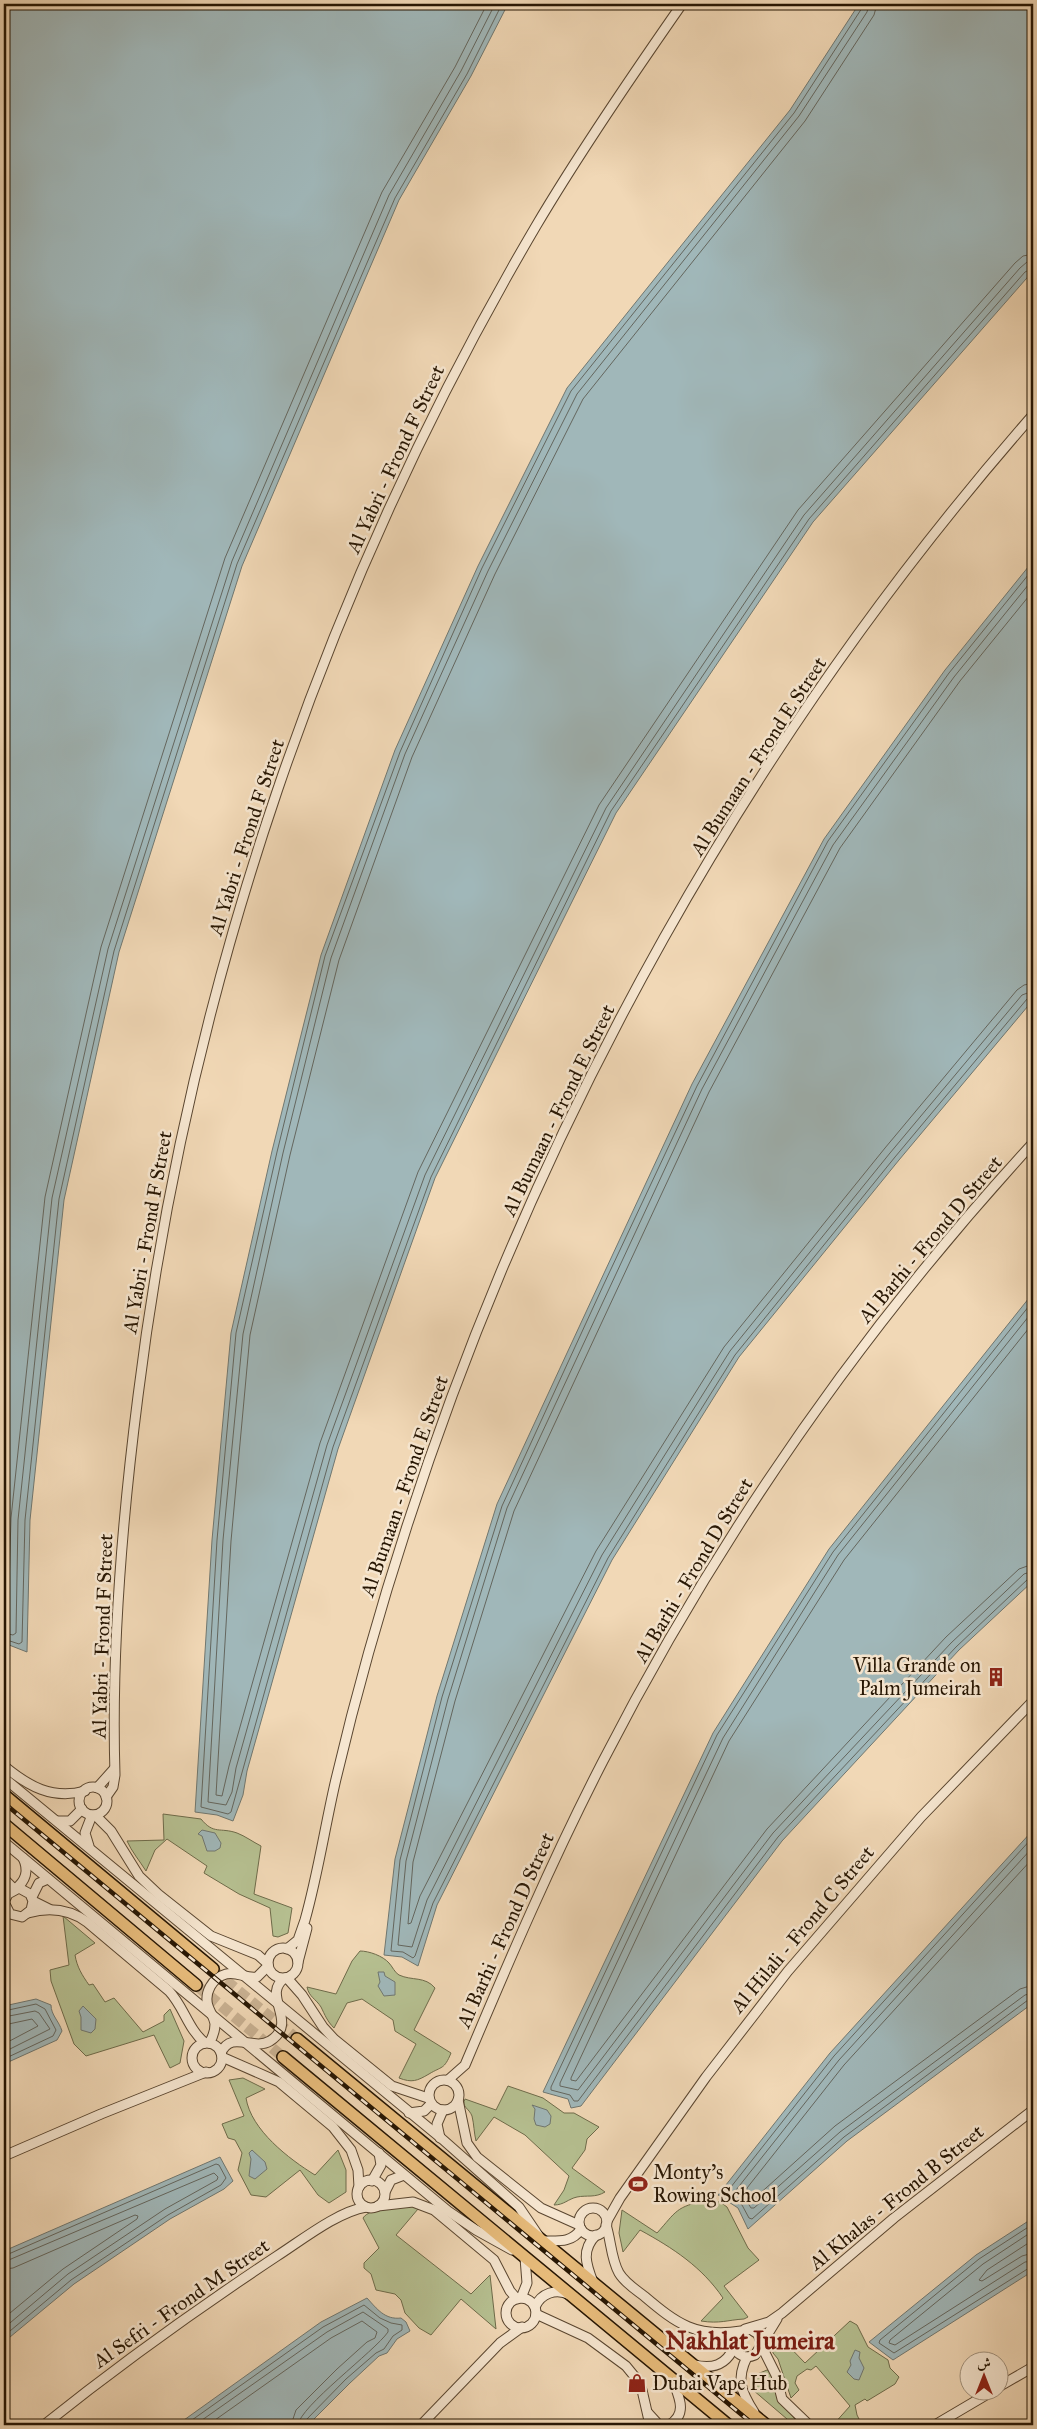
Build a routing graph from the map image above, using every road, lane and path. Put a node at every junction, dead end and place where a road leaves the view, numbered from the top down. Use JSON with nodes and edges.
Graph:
{"nodes":[{"id":1,"x":682,"y":4,"type":"edge"},
{"id":2,"x":1033,"y":415,"type":"edge"},
{"id":3,"x":1033,"y":1143,"type":"edge"},
{"id":4,"x":1033,"y":1701,"type":"edge"},
{"id":5,"x":4,"y":1766,"type":"edge"},
{"id":6,"x":115,"y":1768,"type":"junction"},
{"id":7,"x":4,"y":1778,"type":"edge"},
{"id":8,"x":97,"y":1788,"type":"junction"},
{"id":9,"x":85,"y":1791,"type":"junction"},
{"id":10,"x":55,"y":1794,"type":"junction"},
{"id":11,"x":4,"y":1795,"type":"edge"},
{"id":12,"x":106,"y":1797,"type":"junction"},
{"id":13,"x":81,"y":1807,"type":"junction"},
{"id":14,"x":106,"y":1808,"type":"junction"},
{"id":15,"x":94,"y":1815,"type":"junction"},
{"id":16,"x":56,"y":1820,"type":"junction"},
{"id":17,"x":4,"y":1824,"type":"edge"},
{"id":18,"x":115,"y":1837,"type":"junction"},
{"id":19,"x":4,"y":1842,"type":"edge"},
{"id":20,"x":96,"y":1854,"type":"junction"},
{"id":21,"x":23,"y":1858,"type":"junction"},
{"id":22,"x":4,"y":1879,"type":"edge"},
{"id":23,"x":48,"y":1879,"type":"junction"},
{"id":24,"x":14,"y":1889,"type":"junction"},
{"id":25,"x":4,"y":1899,"type":"edge"},
{"id":26,"x":32,"y":1899,"type":"junction"},
{"id":27,"x":52,"y":1910,"type":"junction"},
{"id":28,"x":28,"y":1913,"type":"junction"},
{"id":29,"x":307,"y":1913,"type":"junction"},
{"id":30,"x":14,"y":1916,"type":"junction"},
{"id":31,"x":4,"y":1918,"type":"edge"},
{"id":32,"x":287,"y":1949,"type":"junction"},
{"id":33,"x":250,"y":1952,"type":"junction"},
{"id":34,"x":274,"y":1952,"type":"junction"},
{"id":35,"x":268,"y":1965,"type":"junction"},
{"id":36,"x":298,"y":1966,"type":"junction"},
{"id":37,"x":212,"y":1969,"type":"tunnel mouth"},
{"id":38,"x":246,"y":1977,"type":"junction"},
{"id":39,"x":286,"y":1978,"type":"junction"},
{"id":40,"x":196,"y":1985,"type":"tunnel mouth"},
{"id":41,"x":302,"y":1995,"type":"junction"},
{"id":42,"x":279,"y":2006,"type":"junction"},
{"id":43,"x":211,"y":2013,"type":"junction"},
{"id":44,"x":191,"y":2027,"type":"junction"},
{"id":45,"x":297,"y":2039,"type":"tunnel mouth"},
{"id":46,"x":244,"y":2042,"type":"junction"},
{"id":47,"x":207,"y":2043,"type":"junction"},
{"id":48,"x":195,"y":2050,"type":"junction"},
{"id":49,"x":222,"y":2055,"type":"junction"},
{"id":50,"x":283,"y":2056,"type":"tunnel mouth"},
{"id":51,"x":193,"y":2062,"type":"junction"},
{"id":52,"x":465,"y":2066,"type":"junction"},
{"id":53,"x":245,"y":2067,"type":"junction"},
{"id":54,"x":218,"y":2068,"type":"junction"},
{"id":55,"x":206,"y":2072,"type":"junction"},
{"id":56,"x":448,"y":2080,"type":"junction"},
{"id":57,"x":176,"y":2084,"type":"junction"},
{"id":58,"x":431,"y":2086,"type":"junction"},
{"id":59,"x":403,"y":2091,"type":"junction"},
{"id":60,"x":458,"y":2095,"type":"junction"},
{"id":61,"x":430,"y":2101,"type":"junction"},
{"id":62,"x":446,"y":2110,"type":"junction"},
{"id":63,"x":1033,"y":2110,"type":"edge"},
{"id":64,"x":409,"y":2113,"type":"junction"},
{"id":65,"x":464,"y":2128,"type":"junction"},
{"id":66,"x":440,"y":2138,"type":"junction"},
{"id":67,"x":379,"y":2153,"type":"junction"},
{"id":68,"x":4,"y":2156,"type":"edge"},
{"id":69,"x":356,"y":2164,"type":"junction"},
{"id":70,"x":404,"y":2175,"type":"junction"},
{"id":71,"x":371,"y":2181,"type":"junction"},
{"id":72,"x":358,"y":2190,"type":"junction"},
{"id":73,"x":385,"y":2194,"type":"junction"},
{"id":74,"x":620,"y":2198,"type":"junction"},
{"id":75,"x":406,"y":2202,"type":"junction"},
{"id":76,"x":378,"y":2206,"type":"junction"},
{"id":77,"x":366,"y":2207,"type":"junction"},
{"id":78,"x":595,"y":2208,"type":"junction"},
{"id":79,"x":582,"y":2214,"type":"junction"},
{"id":80,"x":343,"y":2215,"type":"junction"},
{"id":81,"x":555,"y":2215,"type":"junction"},
{"id":82,"x":606,"y":2223,"type":"junction"},
{"id":83,"x":580,"y":2227,"type":"junction"},
{"id":84,"x":597,"y":2234,"type":"junction"},
{"id":85,"x":542,"y":2240,"type":"junction"},
{"id":86,"x":523,"y":2256,"type":"junction"},
{"id":87,"x":614,"y":2256,"type":"junction"},
{"id":88,"x":505,"y":2281,"type":"junction"},
{"id":89,"x":593,"y":2282,"type":"junction"},
{"id":90,"x":573,"y":2297,"type":"junction"},
{"id":91,"x":519,"y":2298,"type":"junction"},
{"id":92,"x":508,"y":2306,"type":"junction"},
{"id":93,"x":535,"y":2310,"type":"junction"},
{"id":94,"x":782,"y":2313,"type":"junction"},
{"id":95,"x":508,"y":2319,"type":"junction"},
{"id":96,"x":555,"y":2323,"type":"junction"},
{"id":97,"x":526,"y":2326,"type":"junction"},
{"id":98,"x":743,"y":2330,"type":"junction"},
{"id":99,"x":706,"y":2331,"type":"junction"},
{"id":100,"x":500,"y":2343,"type":"junction"},
{"id":101,"x":761,"y":2344,"type":"junction"},
{"id":102,"x":734,"y":2346,"type":"junction"},
{"id":103,"x":749,"y":2357,"type":"junction"},
{"id":104,"x":691,"y":2364,"type":"junction"},
{"id":105,"x":772,"y":2367,"type":"junction"},
{"id":106,"x":1033,"y":2367,"type":"edge"},
{"id":107,"x":673,"y":2380,"type":"junction"},
{"id":108,"x":1010,"y":2380,"type":"edge"},
{"id":109,"x":974,"y":2402,"type":"edge"},
{"id":110,"x":647,"y":2410,"type":"junction"},
{"id":111,"x":763,"y":2423,"type":"edge"},
{"id":112,"x":44,"y":2425,"type":"edge"},
{"id":113,"x":421,"y":2425,"type":"edge"},
{"id":114,"x":650,"y":2425,"type":"edge"},
{"id":115,"x":659,"y":2425,"type":"edge"},
{"id":116,"x":664,"y":2425,"type":"edge"},
{"id":117,"x":669,"y":2425,"type":"edge"},
{"id":118,"x":697,"y":2425,"type":"edge"},
{"id":119,"x":710,"y":2425,"type":"edge"},
{"id":120,"x":728,"y":2425,"type":"edge"},
{"id":121,"x":810,"y":2425,"type":"edge"},
{"id":122,"x":935,"y":2425,"type":"edge"}],
"edges":[{"from":1,"to":6,"type":"street","name":"Al Yabri - Frond F Street"},
{"from":2,"to":29,"type":"street","name":"Al Bumaan - Frond E Street"},
{"from":3,"to":52,"type":"street","name":"Al Barhi - Frond D Street"},
{"from":4,"to":74,"type":"street","name":"Al Hilali - Frond C Street"},
{"from":5,"to":10,"type":"street"},
{"from":6,"to":8,"type":"street","name":"Al Yabri - Frond F Street"},
{"from":6,"to":12,"type":"street","name":"Al Yabri - Frond F Street"},
{"from":7,"to":16,"type":"street"},
{"from":8,"to":9,"type":"street"},
{"from":8,"to":12,"type":"street"},
{"from":9,"to":10,"type":"street"},
{"from":9,"to":13,"type":"street"},
{"from":10,"to":13,"type":"street"},
{"from":11,"to":37,"type":"main road"},
{"from":12,"to":14,"type":"street"},
{"from":13,"to":15,"type":"street"},
{"from":13,"to":16,"type":"street"},
{"from":14,"to":15,"type":"street"},
{"from":14,"to":18,"type":"street"},
{"from":15,"to":18,"type":"street"},
{"from":15,"to":20,"type":"street"},
{"from":16,"to":20,"type":"street"},
{"from":17,"to":40,"type":"main road"},
{"from":18,"to":33,"type":"street"},
{"from":19,"to":21,"type":"street"},
{"from":20,"to":38,"type":"street"},
{"from":21,"to":23,"type":"street"},
{"from":21,"to":24,"type":"street"},
{"from":22,"to":24,"type":"street"},
{"from":23,"to":26,"type":"street"},
{"from":23,"to":43,"type":"street"},
{"from":24,"to":25,"type":"street"},
{"from":24,"to":26,"type":"street"},
{"from":25,"to":30,"type":"street"},
{"from":26,"to":27,"type":"street"},
{"from":26,"to":28,"type":"street"},
{"from":27,"to":28,"type":"street"},
{"from":27,"to":44,"type":"street"},
{"from":28,"to":30,"type":"street"},
{"from":29,"to":32,"type":"street","name":"Al Bumaan - Frond E Street"},
{"from":29,"to":36,"type":"street","name":"Al Bumaan - Frond E Street"},
{"from":30,"to":31,"type":"street"},
{"from":32,"to":34,"type":"street"},
{"from":32,"to":36,"type":"street"},
{"from":33,"to":34,"type":"street"},
{"from":33,"to":35,"type":"street"},
{"from":34,"to":35,"type":"street"},
{"from":35,"to":38,"type":"street"},
{"from":35,"to":39,"type":"street"},
{"from":36,"to":39,"type":"street"},
{"from":36,"to":41,"type":"street"},
{"from":38,"to":42,"type":"street"},
{"from":38,"to":43,"type":"street"},
{"from":39,"to":41,"type":"street"},
{"from":39,"to":42,"type":"street"},
{"from":41,"to":59,"type":"street"},
{"from":42,"to":46,"type":"street"},
{"from":42,"to":64,"type":"street"},
{"from":43,"to":46,"type":"street"},
{"from":43,"to":47,"type":"street"},
{"from":44,"to":47,"type":"street"},
{"from":44,"to":48,"type":"street"},
{"from":45,"to":85,"type":"main road"},
{"from":46,"to":49,"type":"street"},
{"from":46,"to":67,"type":"street"},
{"from":47,"to":48,"type":"street"},
{"from":47,"to":49,"type":"street"},
{"from":48,"to":51,"type":"street"},
{"from":49,"to":53,"type":"street"},
{"from":49,"to":54,"type":"street"},
{"from":50,"to":86,"type":"main road"},
{"from":51,"to":55,"type":"street"},
{"from":51,"to":57,"type":"street"},
{"from":52,"to":56,"type":"street","name":"Al Barhi - Frond D Street"},
{"from":52,"to":60,"type":"street","name":"Al Barhi - Frond D Street"},
{"from":53,"to":54,"type":"street"},
{"from":53,"to":69,"type":"street"},
{"from":54,"to":55,"type":"street"},
{"from":55,"to":57,"type":"street"},
{"from":56,"to":58,"type":"street"},
{"from":56,"to":60,"type":"street"},
{"from":57,"to":68,"type":"street"},
{"from":58,"to":59,"type":"street"},
{"from":58,"to":61,"type":"street"},
{"from":59,"to":61,"type":"street"},
{"from":60,"to":62,"type":"street"},
{"from":60,"to":65,"type":"street"},
{"from":61,"to":62,"type":"street"},
{"from":61,"to":64,"type":"street"},
{"from":62,"to":65,"type":"street"},
{"from":62,"to":66,"type":"street"},
{"from":63,"to":94,"type":"street","name":"Al Khalas - Frond B Street"},
{"from":64,"to":66,"type":"street"},
{"from":65,"to":81,"type":"street"},
{"from":66,"to":85,"type":"street"},
{"from":67,"to":70,"type":"street"},
{"from":67,"to":71,"type":"street"},
{"from":69,"to":71,"type":"street"},
{"from":69,"to":72,"type":"street"},
{"from":70,"to":73,"type":"street"},
{"from":70,"to":86,"type":"street"},
{"from":71,"to":72,"type":"street"},
{"from":71,"to":73,"type":"street"},
{"from":72,"to":77,"type":"street"},
{"from":72,"to":80,"type":"street","name":"Al Sefri - Frond M Street"},
{"from":73,"to":75,"type":"street"},
{"from":73,"to":76,"type":"street"},
{"from":74,"to":78,"type":"street"},
{"from":74,"to":82,"type":"street","name":"Al Hilali - Frond C Street"},
{"from":75,"to":76,"type":"street"},
{"from":75,"to":88,"type":"street"},
{"from":76,"to":77,"type":"street"},
{"from":77,"to":80,"type":"street","name":"Al Sefri - Frond M Street"},
{"from":78,"to":79,"type":"street"},
{"from":78,"to":82,"type":"street"},
{"from":79,"to":81,"type":"street"},
{"from":79,"to":83,"type":"street"},
{"from":80,"to":112,"type":"street","name":"Al Sefri - Frond M Street"},
{"from":81,"to":83,"type":"street"},
{"from":82,"to":84,"type":"street"},
{"from":82,"to":87,"type":"street"},
{"from":83,"to":84,"type":"street"},
{"from":83,"to":85,"type":"street"},
{"from":84,"to":87,"type":"street"},
{"from":84,"to":89,"type":"street"},
{"from":85,"to":89,"type":"main road"},
{"from":86,"to":90,"type":"main road"},
{"from":86,"to":91,"type":"street"},
{"from":87,"to":99,"type":"street"},
{"from":88,"to":91,"type":"street"},
{"from":88,"to":92,"type":"street"},
{"from":89,"to":104,"type":"main road"},
{"from":90,"to":93,"type":"street"},
{"from":90,"to":107,"type":"main road"},
{"from":91,"to":92,"type":"street"},
{"from":91,"to":93,"type":"street"},
{"from":92,"to":95,"type":"street"},
{"from":93,"to":96,"type":"street"},
{"from":93,"to":97,"type":"street"},
{"from":94,"to":98,"type":"street","name":"Al Khalas - Frond B Street"},
{"from":94,"to":101,"type":"street","name":"Al Khalas - Frond B Street"},
{"from":95,"to":97,"type":"street"},
{"from":95,"to":100,"type":"street"},
{"from":96,"to":97,"type":"street"},
{"from":96,"to":110,"type":"street"},
{"from":97,"to":100,"type":"street"},
{"from":98,"to":99,"type":"street","name":"Al Khalas - Frond B Street"},
{"from":98,"to":101,"type":"street"},
{"from":98,"to":102,"type":"street"},
{"from":99,"to":102,"type":"street"},
{"from":100,"to":113,"type":"street"},
{"from":101,"to":103,"type":"street"},
{"from":101,"to":105,"type":"street"},
{"from":102,"to":103,"type":"street"},
{"from":102,"to":104,"type":"street"},
{"from":103,"to":105,"type":"street"},
{"from":103,"to":111,"type":"street"},
{"from":104,"to":111,"type":"main road"},
{"from":105,"to":121,"type":"street"},
{"from":106,"to":108,"type":"street"},
{"from":107,"to":117,"type":"street"},
{"from":107,"to":120,"type":"main road"},
{"from":109,"to":122,"type":"street"},
{"from":110,"to":114,"type":"street"},
{"from":110,"to":115,"type":"street"},
{"from":116,"to":117,"type":"street"},
{"from":118,"to":119,"type":"street"}]}
